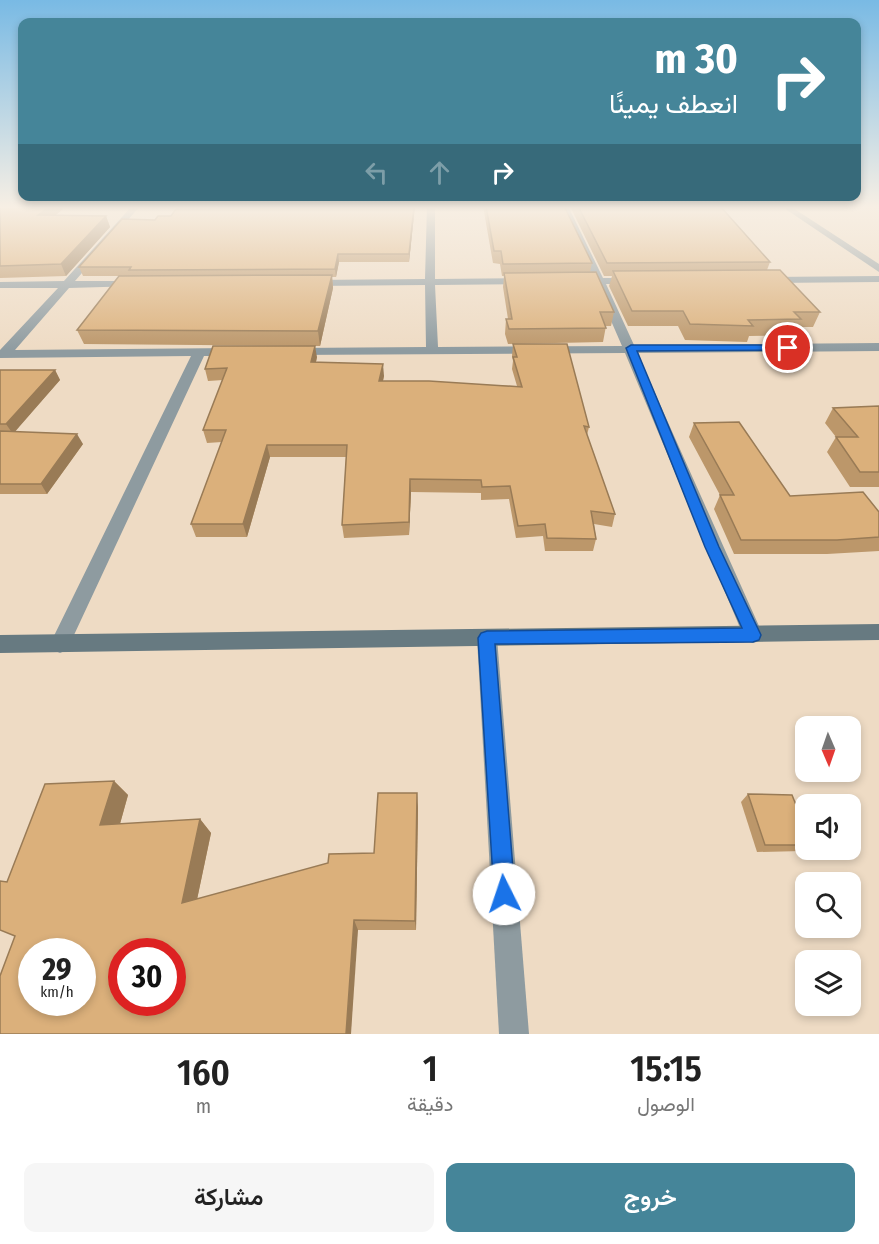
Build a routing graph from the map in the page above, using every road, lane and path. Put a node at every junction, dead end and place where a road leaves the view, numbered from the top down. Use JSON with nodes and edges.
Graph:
{"nodes":[{"id":1,"x":93,"y":254,"type":"edge"},
{"id":2,"x":430,"y":254,"type":"edge"},
{"id":3,"x":587,"y":254,"type":"edge"},
{"id":4,"x":857,"y":254,"type":"edge"},
{"id":5,"x":879,"y":269,"type":"edge"},
{"id":6,"x":879,"y":279,"type":"edge"},
{"id":7,"x":761,"y":280,"type":"edge"},
{"id":8,"x":532,"y":281,"type":"edge"},
{"id":9,"x":566,"y":281,"type":"edge"},
{"id":10,"x":599,"y":281,"type":"junction"},
{"id":11,"x":645,"y":281,"type":"edge"},
{"id":12,"x":430,"y":282,"type":"junction"},
{"id":13,"x":301,"y":283,"type":"edge"},
{"id":14,"x":66,"y":284,"type":"junction"},
{"id":15,"x":148,"y":284,"type":"edge"},
{"id":16,"x":0,"y":285,"type":"edge"},
{"id":17,"x":879,"y":347,"type":"edge"},
{"id":18,"x":631,"y":348,"type":"junction"},
{"id":19,"x":432,"y":350,"type":"junction"},
{"id":20,"x":246,"y":352,"type":"edge"},
{"id":21,"x":281,"y":352,"type":"edge"},
{"id":22,"x":199,"y":353,"type":"junction"},
{"id":23,"x":3,"y":354,"type":"edge"},
{"id":24,"x":879,"y":632,"type":"edge"},
{"id":25,"x":753,"y":635,"type":"junction"},
{"id":26,"x":487,"y":638,"type":"junction"},
{"id":27,"x":0,"y":644,"type":"edge"},
{"id":28,"x":60,"y":644,"type":"junction"},
{"id":29,"x":514,"y":1034,"type":"edge"}],
"edges":[{"from":1,"to":14,"type":"street"},
{"from":2,"to":12,"type":"street"},
{"from":3,"to":10,"type":"street"},
{"from":4,"to":5,"type":"street"},
{"from":6,"to":7,"type":"street"},
{"from":8,"to":12,"type":"street"},
{"from":9,"to":10,"type":"street"},
{"from":10,"to":11,"type":"street"},
{"from":10,"to":18,"type":"street"},
{"from":12,"to":13,"type":"street"},
{"from":12,"to":19,"type":"street"},
{"from":14,"to":15,"type":"street"},
{"from":14,"to":16,"type":"street"},
{"from":14,"to":23,"type":"street"},
{"from":17,"to":18,"type":"street"},
{"from":18,"to":19,"type":"street"},
{"from":18,"to":25,"type":"street"},
{"from":19,"to":21,"type":"street"},
{"from":20,"to":22,"type":"street"},
{"from":22,"to":23,"type":"street"},
{"from":22,"to":28,"type":"street"},
{"from":24,"to":25,"type":"main road"},
{"from":25,"to":26,"type":"main road"},
{"from":26,"to":28,"type":"main road"},
{"from":26,"to":29,"type":"street"},
{"from":27,"to":28,"type":"main road"}]}
